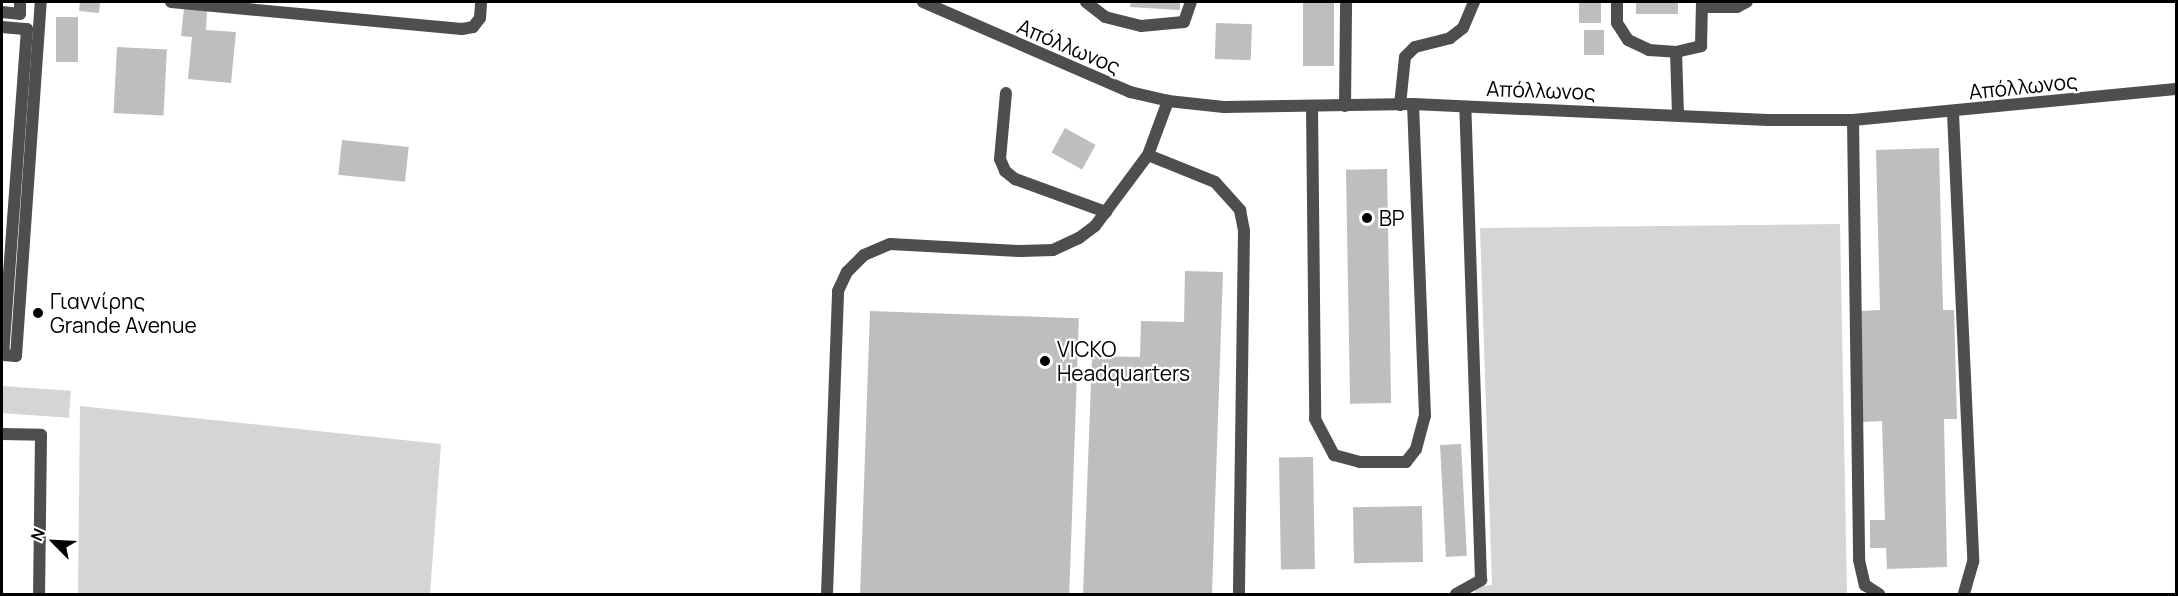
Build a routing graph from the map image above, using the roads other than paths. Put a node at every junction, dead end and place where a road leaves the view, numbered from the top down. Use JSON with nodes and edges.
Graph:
{"nodes":[{"id":1,"x":20,"y":2,"type":"edge"},
{"id":2,"x":41,"y":2,"type":"edge"},
{"id":3,"x":171,"y":2,"type":"edge"},
{"id":4,"x":481,"y":2,"type":"edge"},
{"id":5,"x":923,"y":2,"type":"edge"},
{"id":6,"x":1086,"y":2,"type":"edge"},
{"id":7,"x":1191,"y":2,"type":"edge"},
{"id":8,"x":1346,"y":2,"type":"edge"},
{"id":9,"x":1474,"y":2,"type":"edge"},
{"id":10,"x":1617,"y":2,"type":"edge"},
{"id":11,"x":1747,"y":2,"type":"edge"},
{"id":12,"x":1702,"y":4,"type":"edge"},
{"id":13,"x":2,"y":12,"type":"edge"},
{"id":14,"x":2,"y":27,"type":"edge"},
{"id":15,"x":1676,"y":52,"type":"junction"},
{"id":16,"x":2176,"y":89,"type":"edge"},
{"id":17,"x":1006,"y":93,"type":"dead end"},
{"id":18,"x":1168,"y":101,"type":"junction"},
{"id":19,"x":1407,"y":104,"type":"junction"},
{"id":20,"x":1345,"y":106,"type":"junction"},
{"id":21,"x":1312,"y":107,"type":"junction"},
{"id":22,"x":1466,"y":107,"type":"junction"},
{"id":23,"x":1953,"y":113,"type":"junction"},
{"id":24,"x":1678,"y":115,"type":"junction"},
{"id":25,"x":1853,"y":120,"type":"junction"},
{"id":26,"x":1148,"y":155,"type":"junction"},
{"id":27,"x":1106,"y":212,"type":"junction"},
{"id":28,"x":2,"y":434,"type":"edge"},
{"id":29,"x":39,"y":594,"type":"edge"},
{"id":30,"x":827,"y":594,"type":"edge"},
{"id":31,"x":1239,"y":594,"type":"edge"},
{"id":32,"x":1456,"y":594,"type":"edge"},
{"id":33,"x":1879,"y":594,"type":"edge"},
{"id":34,"x":1964,"y":594,"type":"edge"}],
"edges":[{"from":1,"to":13,"type":"street"},
{"from":2,"to":14,"type":"street"},
{"from":3,"to":4,"type":"street"},
{"from":5,"to":18,"type":"street","name":"Απόλλωνος"},
{"from":6,"to":7,"type":"street"},
{"from":8,"to":20,"type":"street"},
{"from":9,"to":19,"type":"street"},
{"from":10,"to":15,"type":"street"},
{"from":11,"to":12,"type":"street"},
{"from":12,"to":15,"type":"street"},
{"from":15,"to":24,"type":"street"},
{"from":16,"to":23,"type":"street","name":"Απόλλωνος"},
{"from":17,"to":27,"type":"street"},
{"from":18,"to":21,"type":"street","name":"Απόλλωνος"},
{"from":18,"to":26,"type":"street"},
{"from":19,"to":20,"type":"street","name":"Απόλλωνος"},
{"from":19,"to":21,"type":"street"},
{"from":19,"to":22,"type":"street","name":"Απόλλωνος"},
{"from":20,"to":21,"type":"street","name":"Απόλλωνος"},
{"from":22,"to":24,"type":"street","name":"Απόλλωνος"},
{"from":22,"to":32,"type":"street"},
{"from":23,"to":25,"type":"street","name":"Απόλλωνος"},
{"from":23,"to":34,"type":"street"},
{"from":24,"to":25,"type":"street","name":"Απόλλωνος"},
{"from":25,"to":33,"type":"street"},
{"from":26,"to":27,"type":"street"},
{"from":26,"to":31,"type":"street"},
{"from":27,"to":30,"type":"street"},
{"from":28,"to":29,"type":"street"}]}
